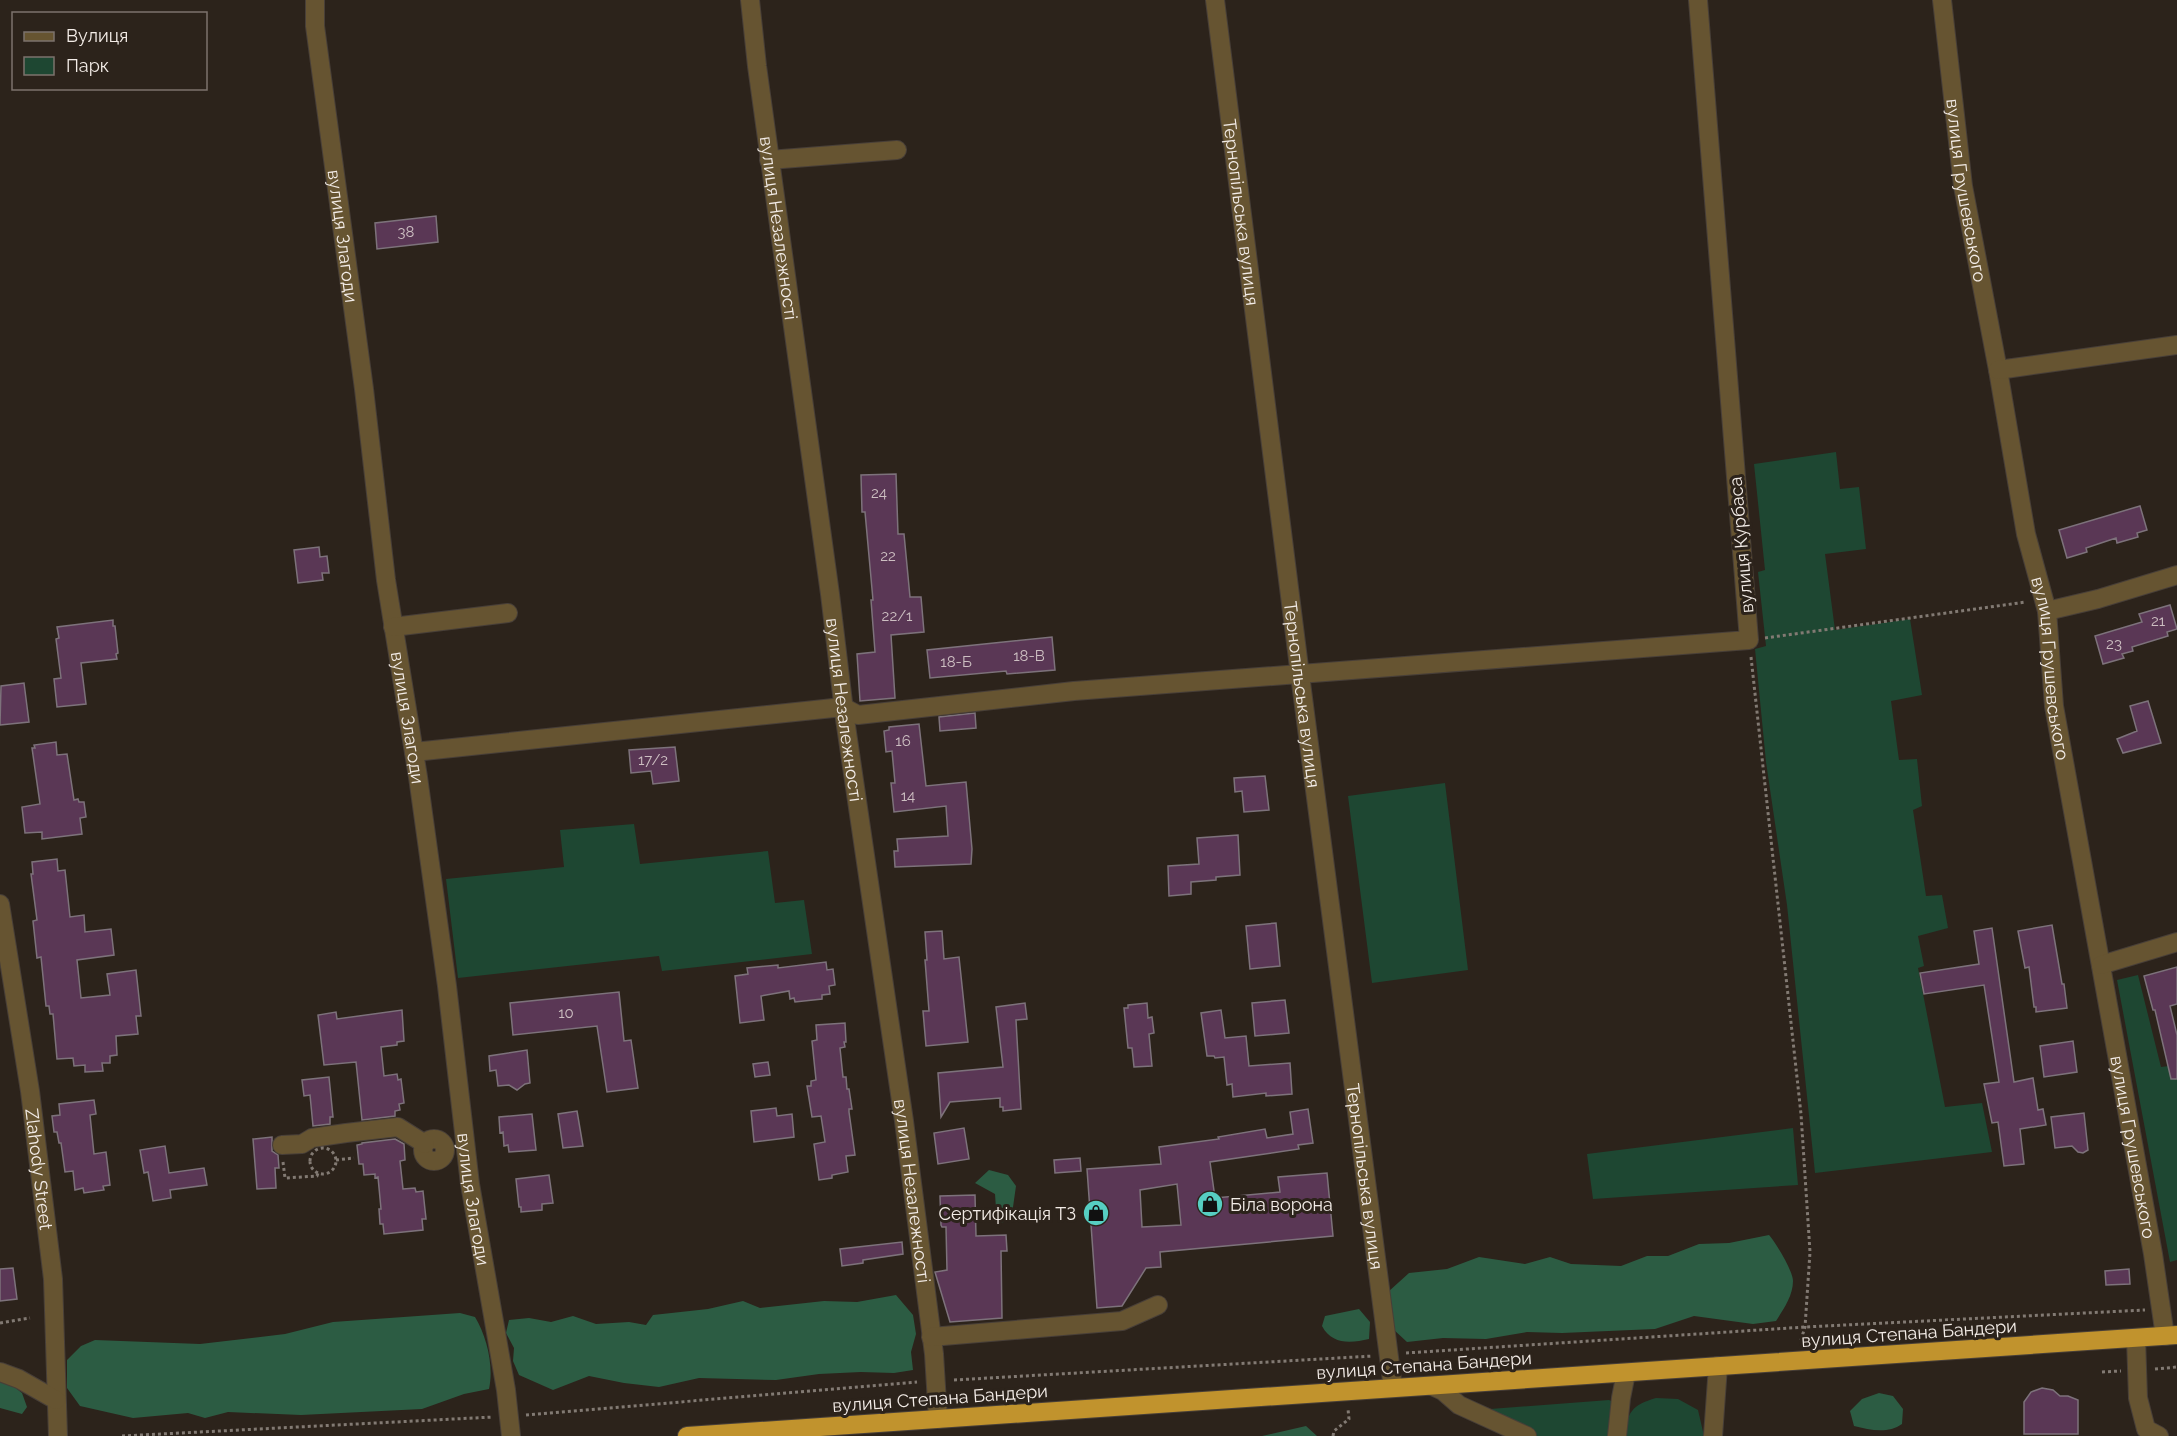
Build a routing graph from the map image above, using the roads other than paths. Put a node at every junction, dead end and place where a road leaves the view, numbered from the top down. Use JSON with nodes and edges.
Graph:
{"nodes":[{"id":1,"x":315,"y":0,"type":"edge"},
{"id":2,"x":750,"y":0,"type":"edge"},
{"id":3,"x":1215,"y":0,"type":"edge"},
{"id":4,"x":1698,"y":0,"type":"edge"},
{"id":5,"x":1942,"y":0,"type":"edge"},
{"id":6,"x":897,"y":150,"type":"dead end"},
{"id":7,"x":769,"y":160,"type":"junction"},
{"id":8,"x":2177,"y":345,"type":"edge"},
{"id":9,"x":1998,"y":370,"type":"junction"},
{"id":10,"x":2177,"y":575,"type":"edge"},
{"id":11,"x":2045,"y":606,"type":"junction"},
{"id":12,"x":508,"y":613,"type":"dead end"},
{"id":13,"x":393,"y":627,"type":"junction"},
{"id":14,"x":1300,"y":675,"type":"junction"},
{"id":15,"x":843,"y":707,"type":"junction"},
{"id":16,"x":414,"y":753,"type":"junction"},
{"id":17,"x":0,"y":904,"type":"edge"},
{"id":18,"x":2177,"y":942,"type":"edge"},
{"id":19,"x":2100,"y":965,"type":"junction"},
{"id":20,"x":282,"y":1145,"type":"road end"},
{"id":21,"x":466,"y":1148,"type":"junction"},
{"id":22,"x":1158,"y":1305,"type":"dead end"},
{"id":23,"x":2171,"y":1336,"type":"edge"},
{"id":24,"x":931,"y":1338,"type":"junction"},
{"id":25,"x":2136,"y":1338,"type":"junction"},
{"id":26,"x":1718,"y":1366,"type":"junction"},
{"id":27,"x":0,"y":1372,"type":"edge"},
{"id":28,"x":1626,"y":1373,"type":"junction"},
{"id":29,"x":1432,"y":1386,"type":"junction"},
{"id":30,"x":1393,"y":1388,"type":"junction"},
{"id":31,"x":56,"y":1400,"type":"junction"},
{"id":32,"x":938,"y":1419,"type":"junction"},
{"id":33,"x":58,"y":1436,"type":"edge"},
{"id":34,"x":511,"y":1436,"type":"edge"},
{"id":35,"x":687,"y":1436,"type":"edge"},
{"id":36,"x":1527,"y":1436,"type":"edge"},
{"id":37,"x":1617,"y":1436,"type":"edge"},
{"id":38,"x":1713,"y":1436,"type":"edge"},
{"id":39,"x":2159,"y":1436,"type":"edge"}],
"edges":[{"from":1,"to":13,"type":"street","name":"вулиця Злагоди"},
{"from":2,"to":7,"type":"street","name":"вулиця Незалежності"},
{"from":3,"to":14,"type":"street","name":"Тернопільська вулиця"},
{"from":4,"to":14,"type":"street","name":"вулиця Курбаса"},
{"from":5,"to":9,"type":"street","name":"вулиця Грушевського"},
{"from":6,"to":7,"type":"street"},
{"from":7,"to":15,"type":"street","name":"вулиця Незалежності"},
{"from":8,"to":9,"type":"street"},
{"from":9,"to":11,"type":"street","name":"вулиця Грушевського"},
{"from":10,"to":11,"type":"street"},
{"from":11,"to":19,"type":"street","name":"вулиця Грушевського"},
{"from":12,"to":13,"type":"street"},
{"from":13,"to":16,"type":"street","name":"вулиця Злагоди"},
{"from":14,"to":15,"type":"street"},
{"from":14,"to":30,"type":"street","name":"Тернопільська вулиця"},
{"from":15,"to":16,"type":"street"},
{"from":15,"to":24,"type":"street","name":"вулиця Незалежності"},
{"from":16,"to":21,"type":"street","name":"вулиця Злагоди"},
{"from":17,"to":31,"type":"street","name":"Zlahody Street"},
{"from":18,"to":19,"type":"street"},
{"from":19,"to":23,"type":"street","name":"вулиця Грушевського"},
{"from":20,"to":21,"type":"street"},
{"from":21,"to":34,"type":"street","name":"вулиця Злагоди"},
{"from":22,"to":24,"type":"street"},
{"from":23,"to":25,"type":"highway","name":"вулиця Степана Бандери"},
{"from":24,"to":32,"type":"street","name":"вулиця Незалежності"},
{"from":25,"to":26,"type":"highway","name":"вулиця Степана Бандери"},
{"from":25,"to":39,"type":"street"},
{"from":26,"to":28,"type":"highway","name":"вулиця Степана Бандери"},
{"from":26,"to":38,"type":"street"},
{"from":27,"to":31,"type":"street"},
{"from":28,"to":29,"type":"highway","name":"вулиця Степана Бандери"},
{"from":28,"to":37,"type":"street"},
{"from":29,"to":30,"type":"highway","name":"вулиця Степана Бандери"},
{"from":29,"to":36,"type":"street"},
{"from":30,"to":32,"type":"highway","name":"вулиця Степана Бандери"},
{"from":31,"to":33,"type":"street","name":"Zlahody Street"},
{"from":32,"to":35,"type":"highway","name":"вулиця Степана Бандери"}]}
